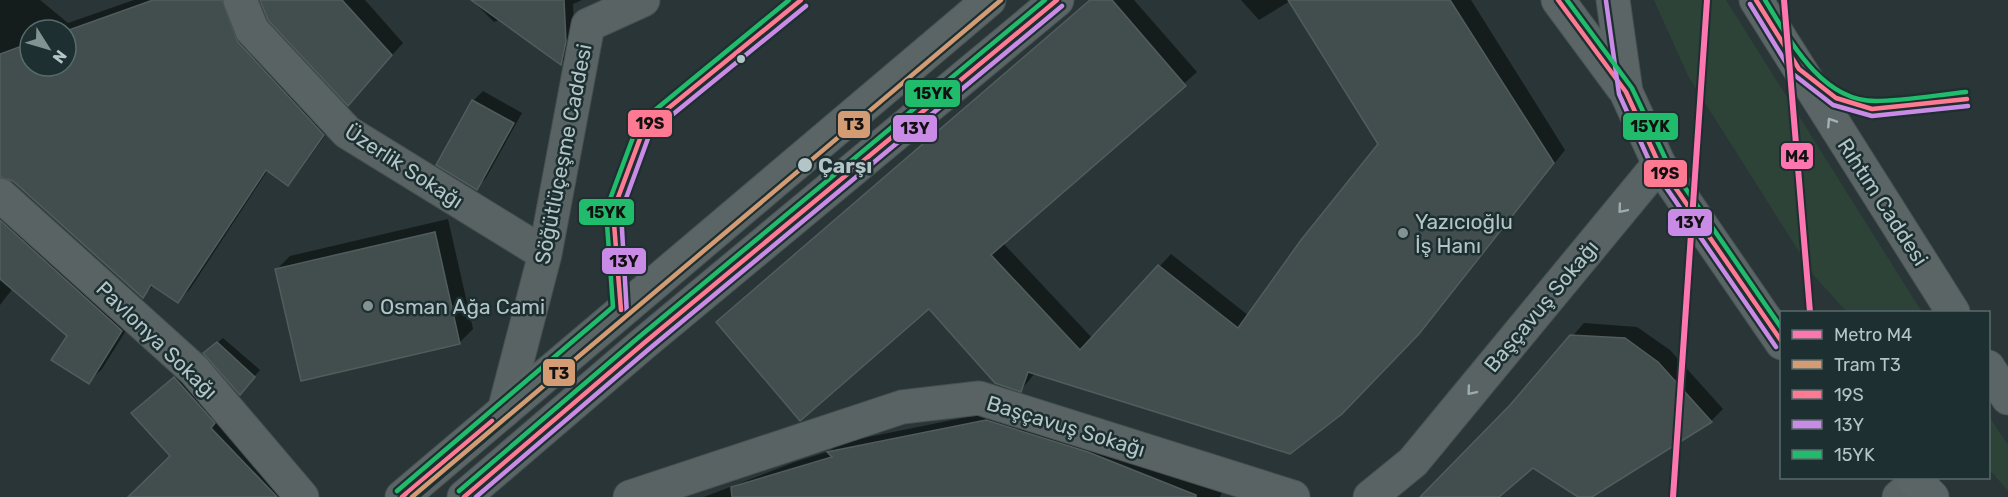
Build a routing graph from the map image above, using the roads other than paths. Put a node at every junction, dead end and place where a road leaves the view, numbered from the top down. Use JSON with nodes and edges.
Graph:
{"nodes":[{"id":1,"x":240,"y":0,"type":"edge"},
{"id":2,"x":643,"y":0,"type":"edge"},
{"id":3,"x":989,"y":0,"type":"edge"},
{"id":4,"x":1057,"y":0,"type":"edge"},
{"id":5,"x":1558,"y":0,"type":"edge"},
{"id":6,"x":1613,"y":0,"type":"edge"},
{"id":7,"x":1756,"y":0,"type":"edge"},
{"id":8,"x":583,"y":12,"type":"edge"},
{"id":9,"x":1626,"y":92,"type":"junction"},
{"id":10,"x":1659,"y":164,"type":"junction"},
{"id":11,"x":0,"y":195,"type":"edge"},
{"id":12,"x":545,"y":254,"type":"junction"},
{"id":13,"x":1952,"y":311,"type":"edge"},
{"id":14,"x":1780,"y":340,"type":"edge"},
{"id":15,"x":1990,"y":369,"type":"edge"},
{"id":16,"x":2008,"y":398,"type":"edge"},
{"id":17,"x":504,"y":411,"type":"junction"},
{"id":18,"x":302,"y":497,"type":"edge"},
{"id":19,"x":402,"y":497,"type":"edge"},
{"id":20,"x":464,"y":497,"type":"edge"},
{"id":21,"x":630,"y":497,"type":"edge"},
{"id":22,"x":1293,"y":497,"type":"edge"},
{"id":23,"x":1370,"y":497,"type":"edge"}],
"edges":[{"from":1,"to":12,"type":"street","name":"Üzerlik Sokağı"},
{"from":2,"to":8,"type":"street","name":"Söğütlüçeşme Caddesi"},
{"from":3,"to":17,"type":"main road"},
{"from":4,"to":20,"type":"main road"},
{"from":5,"to":9,"type":"main road"},
{"from":6,"to":9,"type":"main road"},
{"from":13,"to":7,"type":"main road","name":"Rıhtım Caddesi","one_way":true},
{"from":8,"to":12,"type":"street","name":"Söğütlüçeşme Caddesi"},
{"from":9,"to":10,"type":"main road"},
{"from":10,"to":14,"type":"main road"},
{"from":10,"to":23,"type":"street","name":"Başçavuş Sokağı","one_way":true},
{"from":11,"to":18,"type":"street","name":"Pavlonya Sokağı"},
{"from":12,"to":17,"type":"street","name":"Söğütlüçeşme Caddesi"},
{"from":15,"to":16,"type":"main road"},
{"from":17,"to":19,"type":"main road"},
{"from":21,"to":22,"type":"street","name":"Başçavuş Sokağı"}]}
